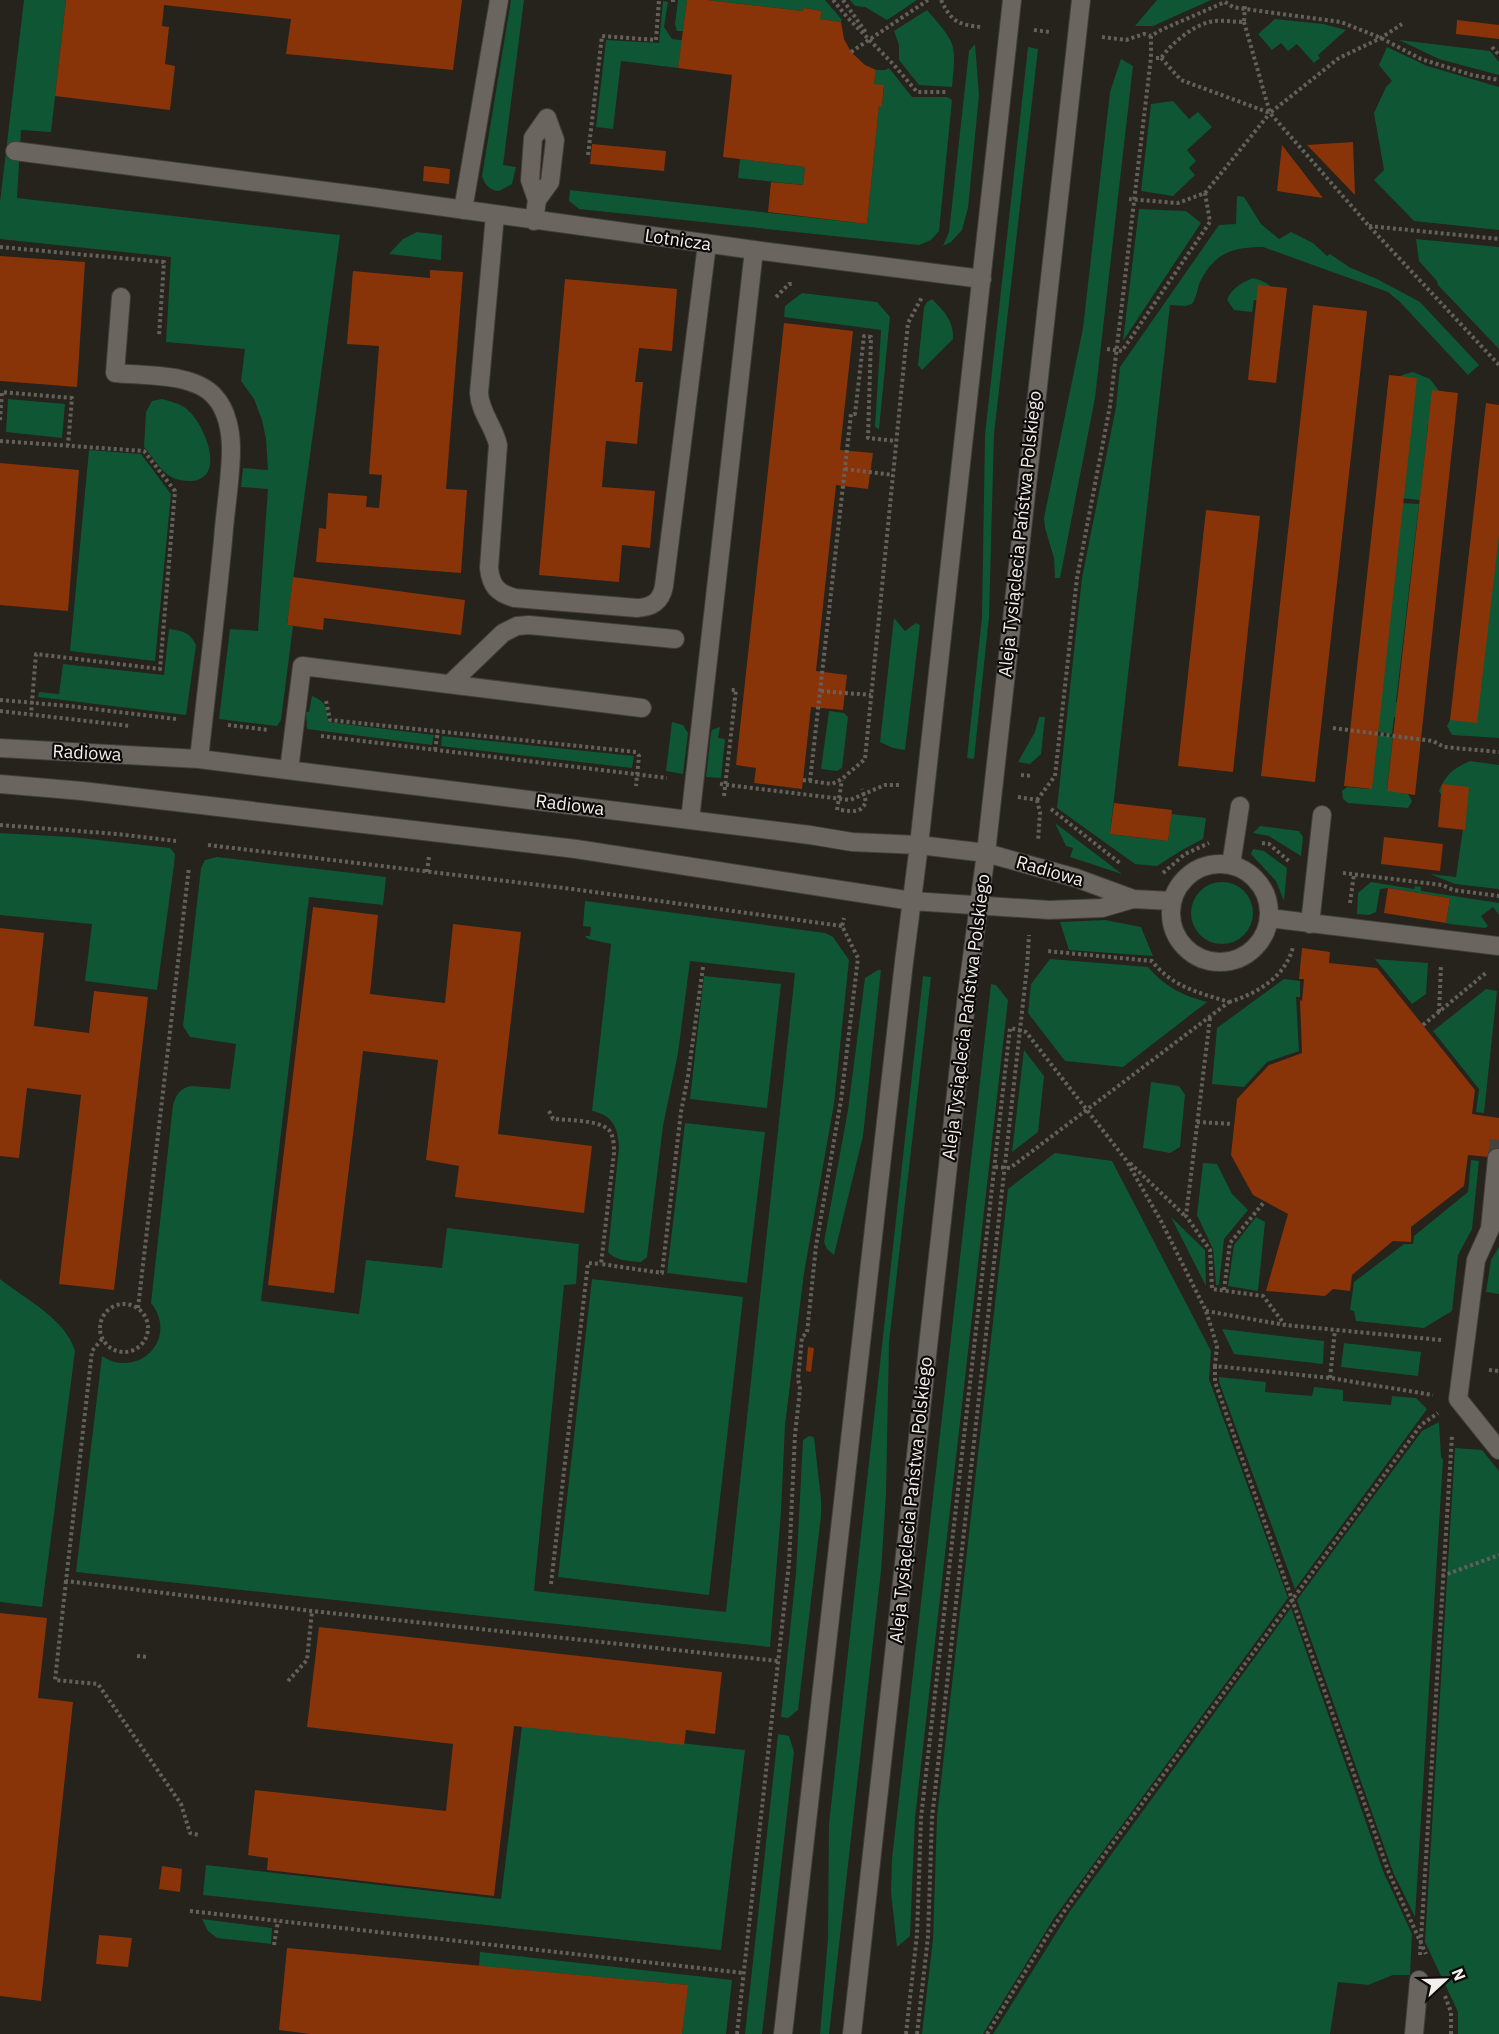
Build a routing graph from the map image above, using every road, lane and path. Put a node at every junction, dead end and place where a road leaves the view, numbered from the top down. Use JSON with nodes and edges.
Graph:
{"nodes":[{"id":1,"x":499,"y":0,"type":"edge"},
{"id":2,"x":659,"y":0,"type":"edge"},
{"id":3,"x":833,"y":0,"type":"edge"},
{"id":4,"x":843,"y":0,"type":"edge"},
{"id":5,"x":928,"y":0,"type":"edge"},
{"id":6,"x":940,"y":0,"type":"edge"},
{"id":7,"x":1012,"y":0,"type":"edge"},
{"id":8,"x":1081,"y":0,"type":"edge"},
{"id":9,"x":1225,"y":1,"type":"edge"},
{"id":10,"x":1245,"y":7,"type":"junction"},
{"id":11,"x":1244,"y":22,"type":"junction"},
{"id":12,"x":1402,"y":24,"type":"dead end"},
{"id":13,"x":978,"y":27,"type":"dead end"},
{"id":14,"x":1151,"y":36,"type":"junction"},
{"id":15,"x":1381,"y":38,"type":"junction"},
{"id":16,"x":870,"y":39,"type":"junction"},
{"id":17,"x":1126,"y":40,"type":"dead end"},
{"id":18,"x":1492,"y":46,"type":"dead end"},
{"id":19,"x":851,"y":52,"type":"dead end"},
{"id":20,"x":1499,"y":55,"type":"edge"},
{"id":21,"x":1499,"y":80,"type":"edge"},
{"id":22,"x":946,"y":92,"type":"dead end"},
{"id":23,"x":1270,"y":113,"type":"junction"},
{"id":24,"x":15,"y":151,"type":"dead end"},
{"id":25,"x":588,"y":155,"type":"dead end"},
{"id":26,"x":1205,"y":193,"type":"junction"},
{"id":27,"x":1132,"y":199,"type":"junction"},
{"id":28,"x":537,"y":200,"type":"dead end"},
{"id":29,"x":463,"y":210,"type":"junction"},
{"id":30,"x":495,"y":215,"type":"junction"},
{"id":31,"x":534,"y":221,"type":"junction"},
{"id":32,"x":1369,"y":226,"type":"junction"},
{"id":33,"x":1499,"y":238,"type":"edge"},
{"id":34,"x":706,"y":244,"type":"junction"},
{"id":35,"x":0,"y":247,"type":"edge"},
{"id":36,"x":754,"y":250,"type":"junction"},
{"id":37,"x":981,"y":279,"type":"junction"},
{"id":38,"x":922,"y":296,"type":"dead end"},
{"id":39,"x":121,"y":297,"type":"dead end"},
{"id":40,"x":159,"y":336,"type":"dead end"},
{"id":41,"x":1107,"y":349,"type":"dead end"},
{"id":42,"x":1116,"y":350,"type":"junction"},
{"id":43,"x":1489,"y":354,"type":"junction"},
{"id":44,"x":1499,"y":356,"type":"edge"},
{"id":45,"x":1499,"y":365,"type":"edge"},
{"id":46,"x":0,"y":420,"type":"edge"},
{"id":47,"x":0,"y":441,"type":"edge"},
{"id":48,"x":896,"y":441,"type":"junction"},
{"id":49,"x":68,"y":445,"type":"junction"},
{"id":50,"x":845,"y":469,"type":"junction"},
{"id":51,"x":893,"y":475,"type":"junction"},
{"id":52,"x":675,"y":639,"type":"dead end"},
{"id":53,"x":450,"y":684,"type":"junction"},
{"id":54,"x":820,"y":692,"type":"junction"},
{"id":55,"x":871,"y":695,"type":"junction"},
{"id":56,"x":321,"y":696,"type":"dead end"},
{"id":57,"x":0,"y":700,"type":"edge"},
{"id":58,"x":32,"y":703,"type":"junction"},
{"id":59,"x":642,"y":708,"type":"dead end"},
{"id":60,"x":0,"y":711,"type":"edge"},
{"id":61,"x":31,"y":714,"type":"junction"},
{"id":62,"x":184,"y":720,"type":"dead end"},
{"id":63,"x":218,"y":724,"type":"dead end"},
{"id":64,"x":137,"y":726,"type":"dead end"},
{"id":65,"x":1333,"y":728,"type":"dead end"},
{"id":66,"x":276,"y":731,"type":"dead end"},
{"id":67,"x":438,"y":731,"type":"junction"},
{"id":68,"x":318,"y":736,"type":"dead end"},
{"id":69,"x":0,"y":748,"type":"edge"},
{"id":70,"x":435,"y":750,"type":"junction"},
{"id":71,"x":1499,"y":752,"type":"edge"},
{"id":72,"x":199,"y":759,"type":"junction"},
{"id":73,"x":729,"y":762,"type":"dead end"},
{"id":74,"x":289,"y":770,"type":"junction"},
{"id":75,"x":637,"y":774,"type":"junction"},
{"id":76,"x":671,"y":778,"type":"dead end"},
{"id":77,"x":842,"y":779,"type":"junction"},
{"id":78,"x":803,"y":780,"type":"dead end"},
{"id":79,"x":810,"y":781,"type":"junction"},
{"id":80,"x":0,"y":784,"type":"edge"},
{"id":81,"x":716,"y":784,"type":"dead end"},
{"id":82,"x":726,"y":785,"type":"junction"},
{"id":83,"x":901,"y":785,"type":"dead end"},
{"id":84,"x":636,"y":786,"type":"dead end"},
{"id":85,"x":862,"y":789,"type":"dead end"},
{"id":86,"x":864,"y":795,"type":"junction"},
{"id":87,"x":724,"y":796,"type":"dead end"},
{"id":88,"x":1010,"y":796,"type":"dead end"},
{"id":89,"x":838,"y":799,"type":"junction"},
{"id":90,"x":1037,"y":800,"type":"junction"},
{"id":91,"x":866,"y":802,"type":"dead end"},
{"id":92,"x":1240,"y":806,"type":"dead end"},
{"id":93,"x":1051,"y":809,"type":"dead end"},
{"id":94,"x":837,"y":810,"type":"dead end"},
{"id":95,"x":1322,"y":814,"type":"dead end"},
{"id":96,"x":690,"y":820,"type":"junction"},
{"id":97,"x":0,"y":825,"type":"edge"},
{"id":98,"x":1211,"y":838,"type":"dead end"},
{"id":99,"x":176,"y":841,"type":"dead end"},
{"id":100,"x":1260,"y":843,"type":"dead end"},
{"id":101,"x":208,"y":845,"type":"dead end"},
{"id":102,"x":919,"y":845,"type":"junction"},
{"id":103,"x":1038,"y":846,"type":"dead end"},
{"id":104,"x":986,"y":853,"type":"junction"},
{"id":105,"x":1231,"y":865,"type":"junction"},
{"id":106,"x":1295,"y":866,"type":"dead end"},
{"id":107,"x":189,"y":867,"type":"dead end"},
{"id":108,"x":1128,"y":869,"type":"dead end"},
{"id":109,"x":1162,"y":873,"type":"dead end"},
{"id":110,"x":1499,"y":896,"type":"edge"},
{"id":111,"x":1133,"y":899,"type":"junction"},
{"id":112,"x":912,"y":901,"type":"junction"},
{"id":113,"x":1172,"y":901,"type":"junction"},
{"id":114,"x":979,"y":907,"type":"junction"},
{"id":115,"x":1348,"y":912,"type":"dead end"},
{"id":116,"x":1269,"y":918,"type":"junction"},
{"id":117,"x":1310,"y":924,"type":"junction"},
{"id":118,"x":1029,"y":927,"type":"dead end"},
{"id":119,"x":1297,"y":941,"type":"dead end"},
{"id":120,"x":1499,"y":946,"type":"edge"},
{"id":121,"x":1047,"y":951,"type":"dead end"},
{"id":122,"x":1441,"y":957,"type":"dead end"},
{"id":123,"x":703,"y":967,"type":"dead end"},
{"id":124,"x":1491,"y":969,"type":"dead end"},
{"id":125,"x":1230,"y":1002,"type":"junction"},
{"id":126,"x":1438,"y":1012,"type":"junction"},
{"id":127,"x":1210,"y":1017,"type":"junction"},
{"id":128,"x":1423,"y":1025,"type":"dead end"},
{"id":129,"x":1020,"y":1030,"type":"junction"},
{"id":130,"x":549,"y":1111,"type":"dead end"},
{"id":131,"x":1088,"y":1111,"type":"junction"},
{"id":132,"x":1197,"y":1122,"type":"junction"},
{"id":133,"x":1233,"y":1124,"type":"dead end"},
{"id":134,"x":1497,"y":1158,"type":"dead end"},
{"id":135,"x":1126,"y":1160,"type":"junction"},
{"id":136,"x":995,"y":1167,"type":"junction"},
{"id":137,"x":1005,"y":1168,"type":"junction"},
{"id":138,"x":1265,"y":1201,"type":"dead end"},
{"id":139,"x":1185,"y":1216,"type":"junction"},
{"id":140,"x":601,"y":1264,"type":"junction"},
{"id":141,"x":1224,"y":1290,"type":"junction"},
{"id":142,"x":138,"y":1308,"type":"junction"},
{"id":143,"x":1206,"y":1311,"type":"junction"},
{"id":144,"x":1285,"y":1324,"type":"junction"},
{"id":145,"x":1335,"y":1330,"type":"junction"},
{"id":146,"x":102,"y":1339,"type":"junction"},
{"id":147,"x":1465,"y":1343,"type":"junction"},
{"id":148,"x":1215,"y":1366,"type":"junction"},
{"id":149,"x":1329,"y":1378,"type":"junction"},
{"id":150,"x":1458,"y":1399,"type":"junction"},
{"id":151,"x":1499,"y":1450,"type":"edge"},
{"id":152,"x":1499,"y":1555,"type":"edge"},
{"id":153,"x":1442,"y":1576,"type":"junction"},
{"id":154,"x":66,"y":1581,"type":"junction"},
{"id":155,"x":551,"y":1584,"type":"dead end"},
{"id":156,"x":1292,"y":1598,"type":"junction"},
{"id":157,"x":312,"y":1611,"type":"junction"},
{"id":158,"x":137,"y":1656,"type":"dead end"},
{"id":159,"x":148,"y":1657,"type":"dead end"},
{"id":160,"x":778,"y":1661,"type":"junction"},
{"id":161,"x":288,"y":1681,"type":"dead end"},
{"id":162,"x":199,"y":1835,"type":"dead end"},
{"id":163,"x":190,"y":1911,"type":"dead end"},
{"id":164,"x":278,"y":1921,"type":"junction"},
{"id":165,"x":274,"y":1945,"type":"dead end"},
{"id":166,"x":744,"y":1973,"type":"junction"},
{"id":167,"x":1419,"y":1980,"type":"dead end"},
{"id":168,"x":737,"y":2034,"type":"edge"},
{"id":169,"x":783,"y":2034,"type":"edge"},
{"id":170,"x":852,"y":2034,"type":"edge"},
{"id":171,"x":906,"y":2034,"type":"edge"},
{"id":172,"x":917,"y":2034,"type":"edge"},
{"id":173,"x":987,"y":2034,"type":"edge"},
{"id":174,"x":1414,"y":2034,"type":"edge"}],
"edges":[{"from":1,"to":29,"type":"street"},
{"from":2,"to":25,"type":"path"},
{"from":3,"to":16,"type":"path"},
{"from":4,"to":16,"type":"path"},
{"from":5,"to":16,"type":"path"},
{"from":6,"to":13,"type":"path"},
{"from":7,"to":37,"type":"street"},
{"from":8,"to":104,"type":"street","name":"Aleja Tysiąclecia Państwa Polskiego"},
{"from":9,"to":10,"type":"path"},
{"from":9,"to":14,"type":"path"},
{"from":10,"to":11,"type":"path"},
{"from":10,"to":15,"type":"path"},
{"from":11,"to":23,"type":"path"},
{"from":11,"to":23,"type":"path"},
{"from":12,"to":15,"type":"path"},
{"from":14,"to":17,"type":"path"},
{"from":14,"to":27,"type":"path"},
{"from":15,"to":21,"type":"path"},
{"from":15,"to":23,"type":"path"},
{"from":16,"to":19,"type":"path"},
{"from":16,"to":22,"type":"path"},
{"from":18,"to":20,"type":"path"},
{"from":23,"to":26,"type":"path"},
{"from":23,"to":32,"type":"path"},
{"from":24,"to":29,"type":"street","name":"Lotnicza"},
{"from":26,"to":27,"type":"path"},
{"from":26,"to":42,"type":"path"},
{"from":27,"to":42,"type":"path"},
{"from":28,"to":31,"type":"street"},
{"from":29,"to":30,"type":"street","name":"Lotnicza"},
{"from":30,"to":31,"type":"street","name":"Lotnicza"},
{"from":30,"to":34,"type":"street"},
{"from":31,"to":34,"type":"street","name":"Lotnicza"},
{"from":32,"to":33,"type":"path"},
{"from":32,"to":43,"type":"path"},
{"from":34,"to":36,"type":"street","name":"Lotnicza"},
{"from":35,"to":40,"type":"path"},
{"from":36,"to":37,"type":"street","name":"Lotnicza"},
{"from":36,"to":96,"type":"street"},
{"from":37,"to":102,"type":"street"},
{"from":38,"to":48,"type":"path"},
{"from":39,"to":72,"type":"street"},
{"from":41,"to":42,"type":"path"},
{"from":42,"to":90,"type":"path"},
{"from":43,"to":44,"type":"path"},
{"from":43,"to":45,"type":"path"},
{"from":46,"to":49,"type":"path"},
{"from":47,"to":49,"type":"path"},
{"from":48,"to":50,"type":"path"},
{"from":48,"to":51,"type":"path"},
{"from":49,"to":58,"type":"path"},
{"from":50,"to":51,"type":"path"},
{"from":50,"to":54,"type":"path"},
{"from":51,"to":55,"type":"path"},
{"from":52,"to":53,"type":"street"},
{"from":53,"to":59,"type":"street"},
{"from":53,"to":74,"type":"street"},
{"from":54,"to":55,"type":"path"},
{"from":54,"to":79,"type":"path"},
{"from":55,"to":77,"type":"path"},
{"from":56,"to":67,"type":"path"},
{"from":57,"to":58,"type":"path"},
{"from":58,"to":61,"type":"path"},
{"from":58,"to":62,"type":"path"},
{"from":60,"to":61,"type":"path"},
{"from":61,"to":64,"type":"path"},
{"from":63,"to":66,"type":"path"},
{"from":65,"to":71,"type":"path"},
{"from":67,"to":70,"type":"path"},
{"from":67,"to":75,"type":"path"},
{"from":68,"to":70,"type":"path"},
{"from":69,"to":72,"type":"street","name":"Radiowa"},
{"from":70,"to":75,"type":"path"},
{"from":72,"to":74,"type":"street","name":"Radiowa"},
{"from":73,"to":82,"type":"path"},
{"from":74,"to":96,"type":"street","name":"Radiowa"},
{"from":75,"to":76,"type":"path"},
{"from":75,"to":84,"type":"path"},
{"from":77,"to":79,"type":"path"},
{"from":77,"to":89,"type":"path"},
{"from":78,"to":79,"type":"path"},
{"from":80,"to":112,"type":"street","name":"Radiowa"},
{"from":81,"to":82,"type":"path"},
{"from":82,"to":87,"type":"path"},
{"from":82,"to":89,"type":"path"},
{"from":83,"to":86,"type":"path"},
{"from":85,"to":86,"type":"path"},
{"from":86,"to":89,"type":"path"},
{"from":86,"to":91,"type":"path"},
{"from":88,"to":90,"type":"path"},
{"from":89,"to":94,"type":"path"},
{"from":90,"to":103,"type":"path"},
{"from":92,"to":105,"type":"street"},
{"from":93,"to":108,"type":"path"},
{"from":95,"to":117,"type":"street"},
{"from":96,"to":102,"type":"street","name":"Radiowa"},
{"from":97,"to":99,"type":"path"},
{"from":98,"to":109,"type":"path"},
{"from":100,"to":106,"type":"path"},
{"from":101,"to":160,"type":"path"},
{"from":102,"to":104,"type":"street","name":"Radiowa"},
{"from":102,"to":112,"type":"street"},
{"from":104,"to":111,"type":"street","name":"Radiowa"},
{"from":104,"to":114,"type":"street","name":"Aleja Tysiąclecia Państwa Polskiego"},
{"from":105,"to":113,"type":"street"},
{"from":105,"to":116,"type":"street"},
{"from":107,"to":142,"type":"path"},
{"from":110,"to":115,"type":"path"},
{"from":111,"to":113,"type":"street","name":"Radiowa"},
{"from":111,"to":114,"type":"street","name":"Radiowa"},
{"from":112,"to":114,"type":"street","name":"Radiowa"},
{"from":112,"to":169,"type":"street"},
{"from":113,"to":116,"type":"street"},
{"from":114,"to":170,"type":"street","name":"Aleja Tysiąclecia Państwa Polskiego"},
{"from":116,"to":117,"type":"street"},
{"from":117,"to":120,"type":"street"},
{"from":118,"to":129,"type":"path"},
{"from":119,"to":125,"type":"path"},
{"from":121,"to":125,"type":"path"},
{"from":122,"to":126,"type":"path"},
{"from":123,"to":140,"type":"path"},
{"from":124,"to":126,"type":"path"},
{"from":125,"to":127,"type":"path"},
{"from":126,"to":128,"type":"path"},
{"from":127,"to":131,"type":"path"},
{"from":127,"to":132,"type":"path"},
{"from":129,"to":131,"type":"path"},
{"from":129,"to":136,"type":"path"},
{"from":129,"to":137,"type":"path"},
{"from":130,"to":140,"type":"path"},
{"from":131,"to":135,"type":"path"},
{"from":131,"to":137,"type":"path"},
{"from":132,"to":133,"type":"path"},
{"from":132,"to":139,"type":"path"},
{"from":134,"to":147,"type":"street"},
{"from":135,"to":139,"type":"path"},
{"from":135,"to":143,"type":"path"},
{"from":136,"to":137,"type":"path"},
{"from":136,"to":171,"type":"path"},
{"from":137,"to":172,"type":"path"},
{"from":138,"to":141,"type":"path"},
{"from":139,"to":141,"type":"path"},
{"from":140,"to":155,"type":"path"},
{"from":141,"to":144,"type":"path"},
{"from":142,"to":146,"type":"path"},
{"from":142,"to":146,"type":"path"},
{"from":143,"to":144,"type":"path"},
{"from":143,"to":148,"type":"path"},
{"from":144,"to":145,"type":"path"},
{"from":145,"to":147,"type":"path"},
{"from":145,"to":149,"type":"path"},
{"from":146,"to":154,"type":"path"},
{"from":147,"to":150,"type":"street"},
{"from":148,"to":149,"type":"path"},
{"from":148,"to":156,"type":"path"},
{"from":149,"to":150,"type":"path"},
{"from":150,"to":151,"type":"street"},
{"from":150,"to":153,"type":"path"},
{"from":150,"to":156,"type":"path"},
{"from":152,"to":153,"type":"path"},
{"from":153,"to":156,"type":"path"},
{"from":154,"to":157,"type":"path"},
{"from":154,"to":162,"type":"path"},
{"from":156,"to":173,"type":"path"},
{"from":157,"to":160,"type":"path"},
{"from":157,"to":161,"type":"path"},
{"from":158,"to":159,"type":"path"},
{"from":160,"to":166,"type":"path"},
{"from":163,"to":164,"type":"path"},
{"from":164,"to":165,"type":"path"},
{"from":164,"to":166,"type":"path"},
{"from":166,"to":168,"type":"path"},
{"from":167,"to":174,"type":"street"}]}
